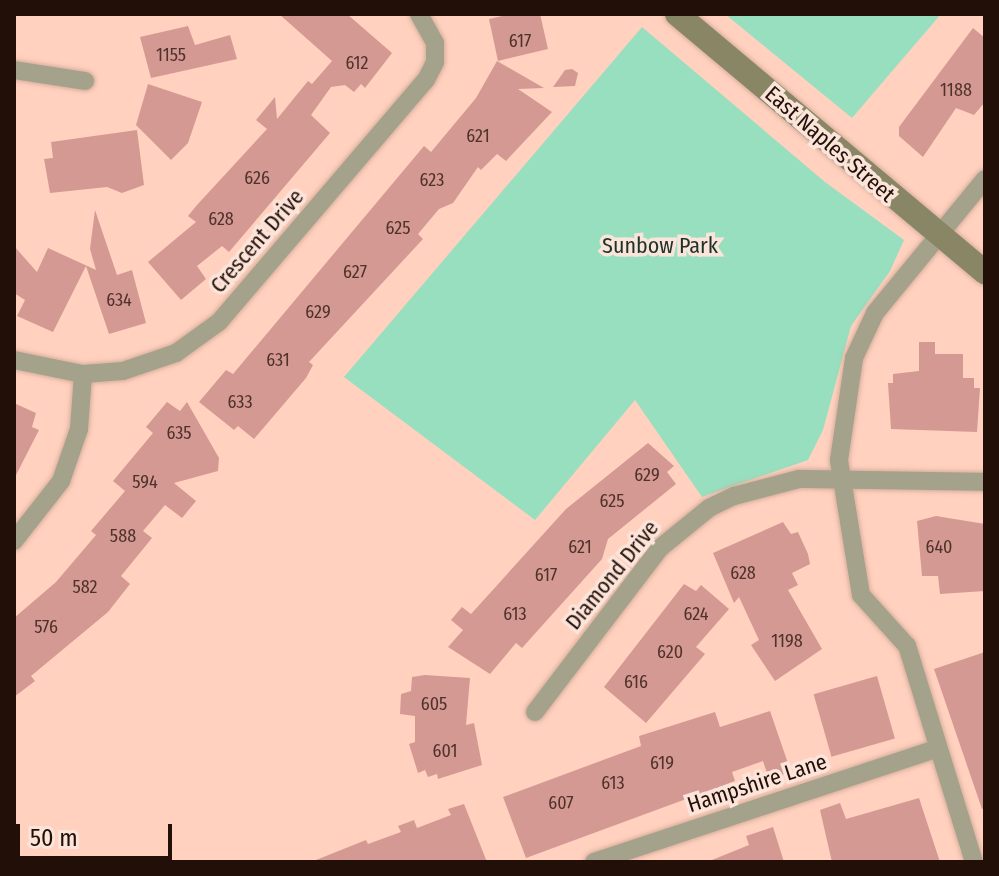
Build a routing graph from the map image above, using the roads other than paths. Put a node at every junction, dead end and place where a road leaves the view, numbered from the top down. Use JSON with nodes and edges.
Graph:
{"nodes":[{"id":1,"x":419,"y":14,"type":"edge"},
{"id":2,"x":677,"y":14,"type":"edge"},
{"id":3,"x":14,"y":70,"type":"edge"},
{"id":4,"x":85,"y":81,"type":"dead end"},
{"id":5,"x":985,"y":179,"type":"edge"},
{"id":6,"x":940,"y":239,"type":"junction"},
{"id":7,"x":985,"y":272,"type":"edge"},
{"id":8,"x":14,"y":360,"type":"edge"},
{"id":9,"x":83,"y":374,"type":"junction"},
{"id":10,"x":842,"y":477,"type":"junction"},
{"id":11,"x":985,"y":482,"type":"edge"},
{"id":12,"x":14,"y":541,"type":"edge"},
{"id":13,"x":535,"y":712,"type":"dead end"},
{"id":14,"x":935,"y":749,"type":"junction"},
{"id":15,"x":594,"y":862,"type":"edge"},
{"id":16,"x":974,"y":862,"type":"edge"}],
"edges":[{"from":1,"to":9,"type":"street","name":"Crescent Drive"},
{"from":2,"to":6,"type":"street","name":"East Naples Street"},
{"from":3,"to":4,"type":"street"},
{"from":5,"to":6,"type":"street"},
{"from":6,"to":7,"type":"street","name":"East Naples Street"},
{"from":6,"to":10,"type":"street"},
{"from":8,"to":9,"type":"street","name":"Crescent Drive"},
{"from":9,"to":12,"type":"street"},
{"from":10,"to":11,"type":"street","name":"Diamond Drive"},
{"from":10,"to":13,"type":"street","name":"Diamond Drive"},
{"from":10,"to":14,"type":"street"},
{"from":14,"to":15,"type":"street","name":"Hampshire Lane"},
{"from":14,"to":16,"type":"street"}]}
